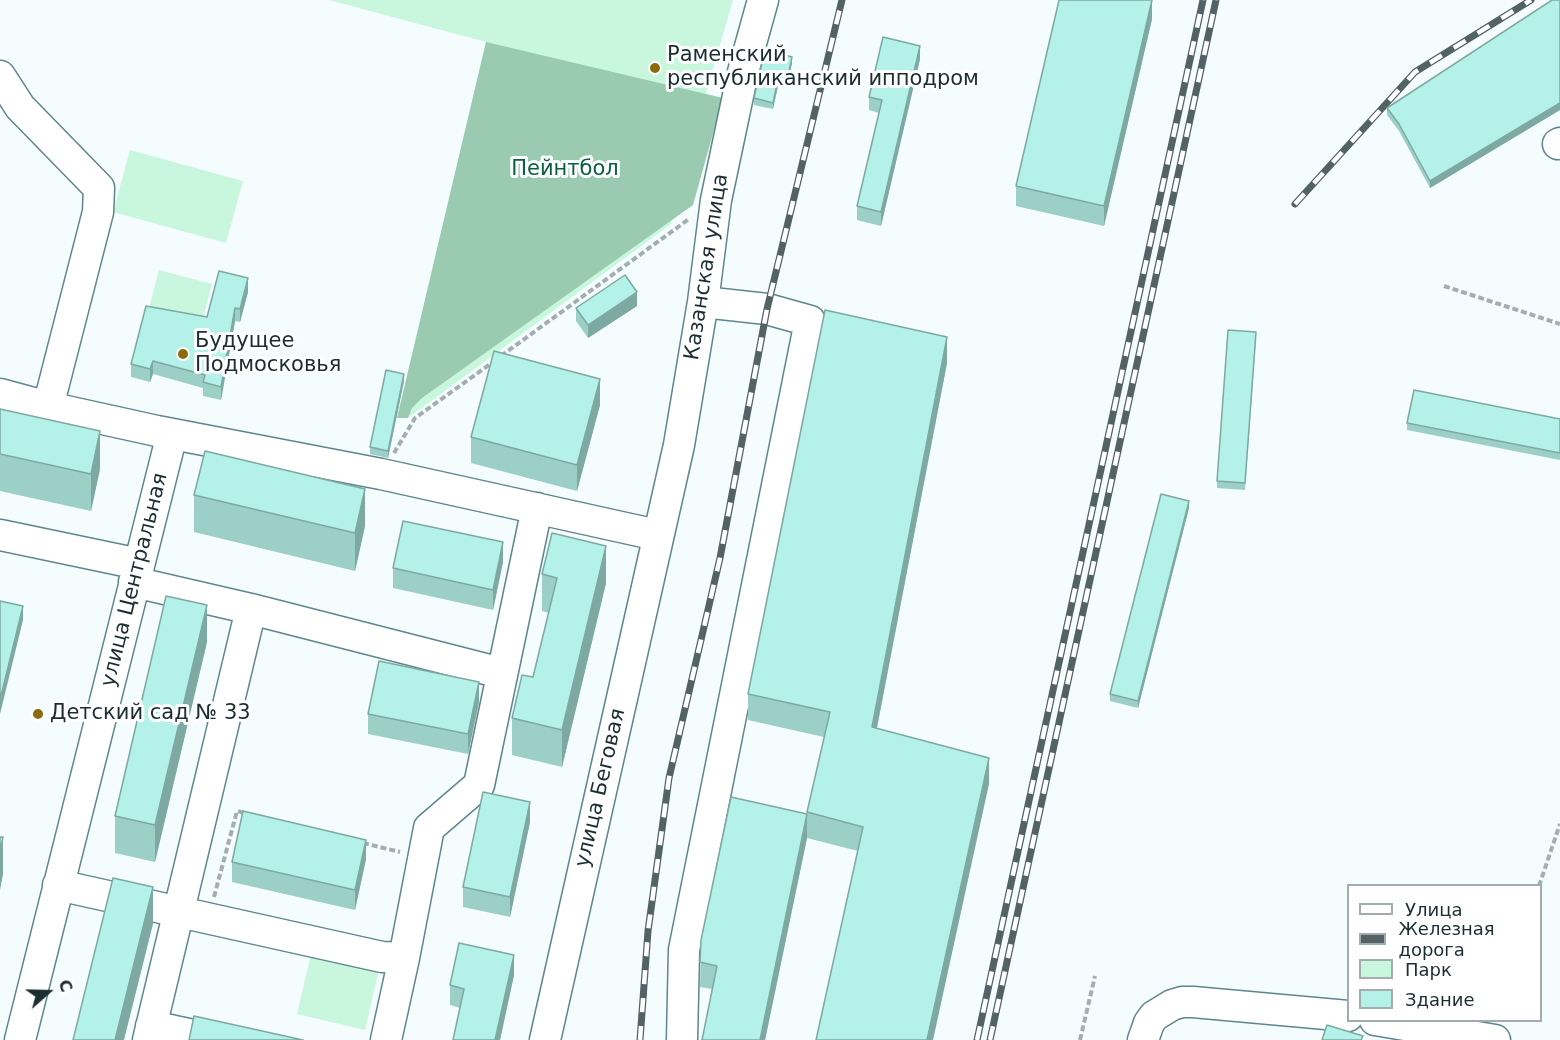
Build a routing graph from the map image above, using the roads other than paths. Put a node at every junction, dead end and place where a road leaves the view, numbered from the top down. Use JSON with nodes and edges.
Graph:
{"nodes":[{"id":1,"x":763,"y":0,"type":"edge"},
{"id":2,"x":0,"y":76,"type":"edge"},
{"id":3,"x":703,"y":302,"type":"junction"},
{"id":4,"x":0,"y":394,"type":"edge"},
{"id":5,"x":48,"y":407,"type":"junction"},
{"id":6,"x":172,"y":434,"type":"junction"},
{"id":7,"x":537,"y":508,"type":"junction"},
{"id":8,"x":0,"y":535,"type":"edge"},
{"id":9,"x":657,"y":535,"type":"junction"},
{"id":10,"x":137,"y":573,"type":"junction"},
{"id":11,"x":251,"y":609,"type":"junction"},
{"id":12,"x":501,"y":673,"type":"junction"},
{"id":13,"x":58,"y":885,"type":"junction"},
{"id":14,"x":179,"y":911,"type":"junction"},
{"id":15,"x":404,"y":958,"type":"junction"},
{"id":16,"x":1347,"y":1016,"type":"edge"},
{"id":17,"x":1383,"y":1022,"type":"edge"},
{"id":18,"x":150,"y":1033,"type":"edge"},
{"id":19,"x":1438,"y":1035,"type":"edge"},
{"id":20,"x":20,"y":1040,"type":"edge"},
{"id":21,"x":216,"y":1040,"type":"edge"},
{"id":22,"x":386,"y":1040,"type":"edge"},
{"id":23,"x":545,"y":1040,"type":"edge"},
{"id":24,"x":682,"y":1040,"type":"edge"},
{"id":25,"x":1143,"y":1040,"type":"edge"},
{"id":26,"x":1495,"y":1040,"type":"edge"}],
"edges":[{"from":1,"to":3,"type":"street","name":"Казанская улица"},
{"from":2,"to":5,"type":"street"},
{"from":3,"to":9,"type":"street","name":"Казанская улица"},
{"from":3,"to":24,"type":"street"},
{"from":4,"to":5,"type":"street"},
{"from":5,"to":6,"type":"street"},
{"from":6,"to":7,"type":"street"},
{"from":6,"to":10,"type":"street","name":"улица Центральная"},
{"from":7,"to":9,"type":"street"},
{"from":7,"to":12,"type":"street"},
{"from":8,"to":10,"type":"street"},
{"from":9,"to":23,"type":"street","name":"улица Беговая"},
{"from":10,"to":11,"type":"street"},
{"from":10,"to":13,"type":"street","name":"улица Центральная"},
{"from":11,"to":12,"type":"street"},
{"from":11,"to":14,"type":"street"},
{"from":12,"to":15,"type":"street"},
{"from":13,"to":14,"type":"street"},
{"from":13,"to":20,"type":"street","name":"улица Центральная"},
{"from":14,"to":15,"type":"street"},
{"from":14,"to":18,"type":"street"},
{"from":15,"to":22,"type":"street"},
{"from":16,"to":25,"type":"street"},
{"from":17,"to":19,"type":"street"},
{"from":18,"to":21,"type":"street"},
{"from":19,"to":26,"type":"street"}]}
